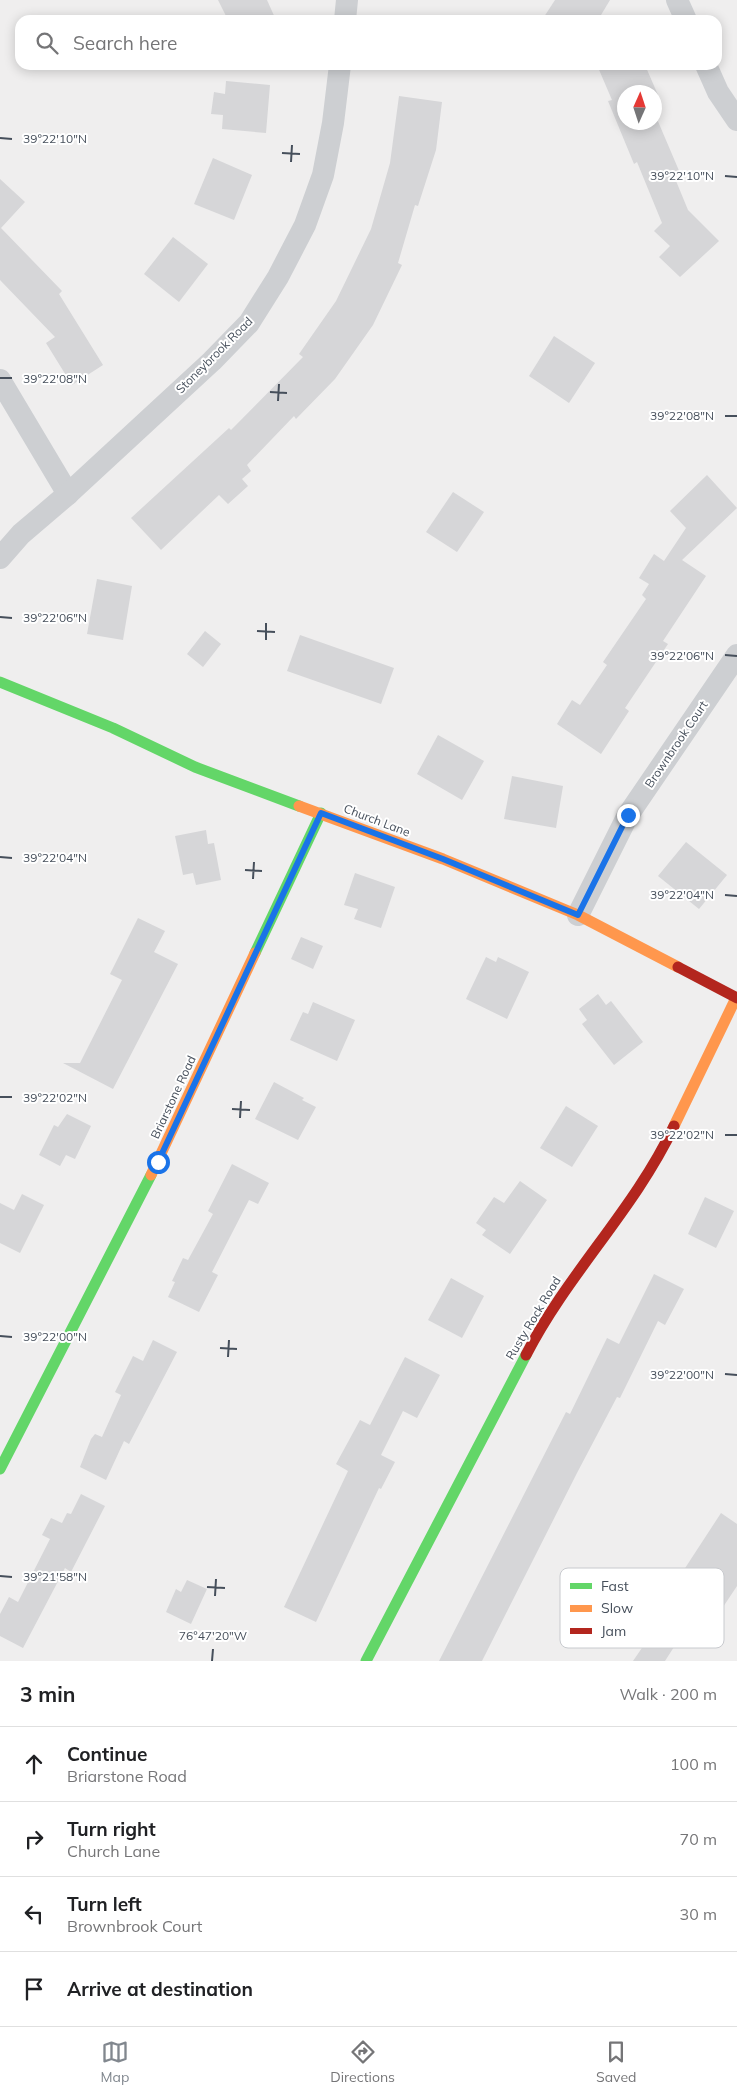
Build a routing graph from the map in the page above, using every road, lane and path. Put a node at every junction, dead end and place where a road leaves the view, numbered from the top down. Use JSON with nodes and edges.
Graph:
{"nodes":[{"id":1,"x":347,"y":0,"type":"edge"},
{"id":2,"x":677,"y":0,"type":"edge"},
{"id":3,"x":346,"y":15,"type":"edge"},
{"id":4,"x":684,"y":15,"type":"edge"},
{"id":5,"x":339,"y":70,"type":"edge"},
{"id":6,"x":708,"y":70,"type":"edge"},
{"id":7,"x":737,"y":120,"type":"edge"},
{"id":8,"x":0,"y":380,"type":"edge"},
{"id":9,"x":68,"y":494,"type":"junction"},
{"id":10,"x":0,"y":558,"type":"edge"},
{"id":11,"x":737,"y":655,"type":"edge"},
{"id":12,"x":0,"y":682,"type":"edge"},
{"id":13,"x":321,"y":813,"type":"junction"},
{"id":14,"x":578,"y":915,"type":"junction"},
{"id":15,"x":736,"y":998,"type":"edge"},
{"id":16,"x":0,"y":1469,"type":"edge"},
{"id":17,"x":366,"y":1661,"type":"edge"}],
"edges":[{"from":1,"to":3,"type":"street"},
{"from":2,"to":4,"type":"street"},
{"from":5,"to":9,"type":"street","name":"Stoneybrook Road"},
{"from":6,"to":7,"type":"street"},
{"from":8,"to":9,"type":"street"},
{"from":9,"to":10,"type":"street","name":"Stoneybrook Road"},
{"from":11,"to":14,"type":"street","name":"Brownbrook Court"},
{"from":12,"to":13,"type":"street","name":"Church Lane"},
{"from":13,"to":14,"type":"street","name":"Church Lane"},
{"from":13,"to":16,"type":"street","name":"Briarstone Road"},
{"from":14,"to":15,"type":"street","name":"Church Lane"},
{"from":15,"to":17,"type":"street","name":"Rusty Rock Road"}]}
